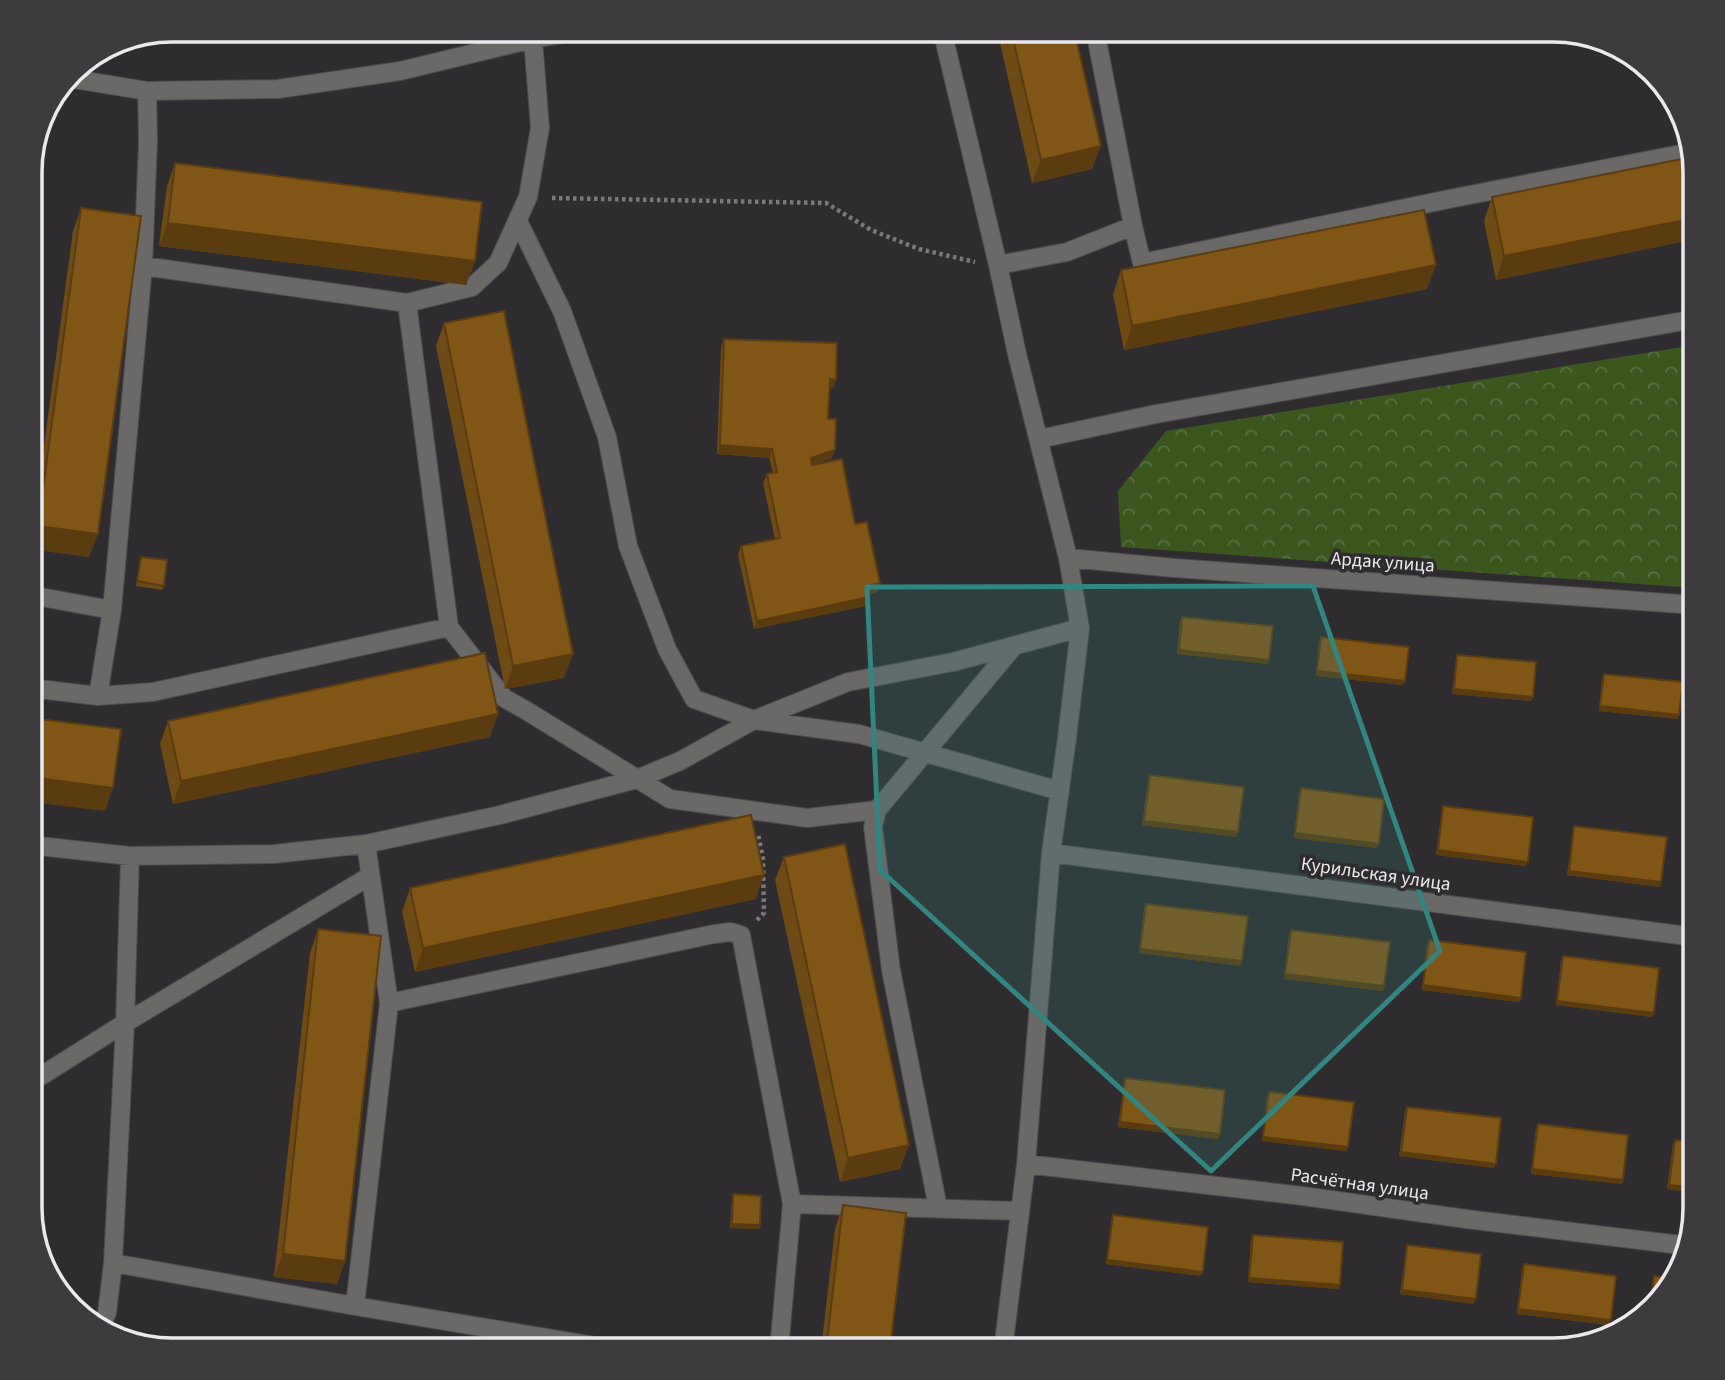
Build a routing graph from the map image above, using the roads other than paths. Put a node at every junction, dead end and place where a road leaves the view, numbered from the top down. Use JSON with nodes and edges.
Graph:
{"nodes":[{"id":1,"x":521,"y":42,"type":"edge"},
{"id":2,"x":533,"y":42,"type":"edge"},
{"id":3,"x":945,"y":42,"type":"edge"},
{"id":4,"x":1097,"y":42,"type":"edge"},
{"id":5,"x":80,"y":80,"type":"edge"},
{"id":6,"x":147,"y":91,"type":"junction"},
{"id":7,"x":1682,"y":154,"type":"edge"},
{"id":8,"x":518,"y":221,"type":"junction"},
{"id":9,"x":1133,"y":226,"type":"junction"},
{"id":10,"x":992,"y":265,"type":"junction"},
{"id":11,"x":143,"y":266,"type":"junction"},
{"id":12,"x":407,"y":303,"type":"junction"},
{"id":13,"x":1683,"y":321,"type":"edge"},
{"id":14,"x":1039,"y":439,"type":"junction"},
{"id":15,"x":1068,"y":558,"type":"junction"},
{"id":16,"x":42,"y":597,"type":"edge"},
{"id":17,"x":1683,"y":604,"type":"edge"},
{"id":18,"x":112,"y":610,"type":"junction"},
{"id":19,"x":449,"y":627,"type":"junction"},
{"id":20,"x":1080,"y":628,"type":"junction"},
{"id":21,"x":1014,"y":646,"type":"junction"},
{"id":22,"x":42,"y":689,"type":"edge"},
{"id":23,"x":98,"y":696,"type":"junction"},
{"id":24,"x":754,"y":720,"type":"junction"},
{"id":25,"x":925,"y":753,"type":"junction"},
{"id":26,"x":637,"y":779,"type":"junction"},
{"id":27,"x":1060,"y":791,"type":"junction"},
{"id":28,"x":877,"y":810,"type":"junction"},
{"id":29,"x":366,"y":844,"type":"junction"},
{"id":30,"x":42,"y":846,"type":"edge"},
{"id":31,"x":1051,"y":853,"type":"junction"},
{"id":32,"x":130,"y":856,"type":"junction"},
{"id":33,"x":370,"y":876,"type":"junction"},
{"id":34,"x":1683,"y":935,"type":"edge"},
{"id":35,"x":389,"y":1003,"type":"junction"},
{"id":36,"x":125,"y":1023,"type":"junction"},
{"id":37,"x":42,"y":1075,"type":"edge"},
{"id":38,"x":1026,"y":1164,"type":"junction"},
{"id":39,"x":792,"y":1204,"type":"junction"},
{"id":40,"x":938,"y":1208,"type":"junction"},
{"id":41,"x":1020,"y":1211,"type":"junction"},
{"id":42,"x":1678,"y":1245,"type":"edge"},
{"id":43,"x":113,"y":1263,"type":"junction"},
{"id":44,"x":355,"y":1306,"type":"junction"},
{"id":45,"x":104,"y":1319,"type":"edge"},
{"id":46,"x":548,"y":1338,"type":"edge"},
{"id":47,"x":780,"y":1338,"type":"edge"},
{"id":48,"x":1004,"y":1338,"type":"edge"}],
"edges":[{"from":1,"to":6,"type":"street"},
{"from":2,"to":8,"type":"street"},
{"from":3,"to":10,"type":"street"},
{"from":4,"to":9,"type":"street"},
{"from":5,"to":6,"type":"street"},
{"from":6,"to":11,"type":"street"},
{"from":7,"to":9,"type":"street"},
{"from":8,"to":12,"type":"street"},
{"from":8,"to":24,"type":"street"},
{"from":9,"to":10,"type":"street"},
{"from":10,"to":14,"type":"street"},
{"from":11,"to":12,"type":"street"},
{"from":11,"to":18,"type":"street"},
{"from":12,"to":19,"type":"street"},
{"from":13,"to":14,"type":"street"},
{"from":14,"to":15,"type":"street"},
{"from":15,"to":17,"type":"street","name":"Ардак улица"},
{"from":15,"to":20,"type":"street"},
{"from":16,"to":18,"type":"street"},
{"from":18,"to":23,"type":"street"},
{"from":19,"to":23,"type":"street"},
{"from":19,"to":26,"type":"street"},
{"from":20,"to":21,"type":"street"},
{"from":20,"to":27,"type":"street"},
{"from":21,"to":24,"type":"street"},
{"from":21,"to":25,"type":"street"},
{"from":22,"to":23,"type":"street"},
{"from":24,"to":25,"type":"street"},
{"from":24,"to":26,"type":"street"},
{"from":25,"to":27,"type":"street"},
{"from":25,"to":28,"type":"street"},
{"from":26,"to":28,"type":"street"},
{"from":26,"to":29,"type":"street"},
{"from":27,"to":31,"type":"street"},
{"from":28,"to":40,"type":"street"},
{"from":29,"to":32,"type":"street"},
{"from":29,"to":33,"type":"street"},
{"from":30,"to":32,"type":"street"},
{"from":31,"to":34,"type":"street","name":"Курильская улица"},
{"from":31,"to":38,"type":"street"},
{"from":32,"to":36,"type":"street"},
{"from":33,"to":35,"type":"street"},
{"from":33,"to":36,"type":"street"},
{"from":35,"to":39,"type":"street"},
{"from":35,"to":44,"type":"street"},
{"from":36,"to":37,"type":"street"},
{"from":36,"to":43,"type":"street"},
{"from":38,"to":41,"type":"street"},
{"from":38,"to":42,"type":"street","name":"Расчётная улица"},
{"from":39,"to":40,"type":"street"},
{"from":39,"to":47,"type":"street"},
{"from":40,"to":41,"type":"street"},
{"from":41,"to":48,"type":"street"},
{"from":43,"to":44,"type":"street"},
{"from":43,"to":45,"type":"street"},
{"from":44,"to":46,"type":"street"}]}
